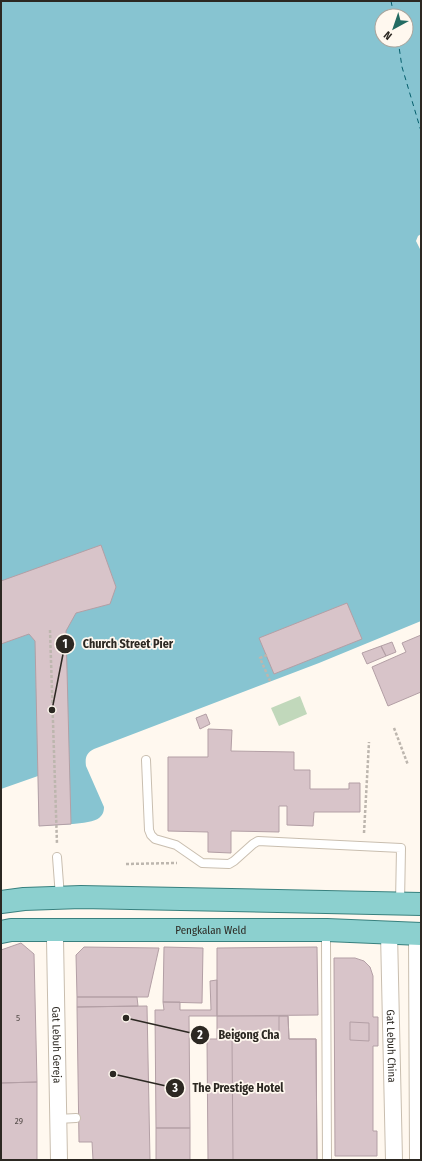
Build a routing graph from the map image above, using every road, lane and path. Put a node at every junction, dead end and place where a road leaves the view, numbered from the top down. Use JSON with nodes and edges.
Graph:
{"nodes":[{"id":1,"x":50,"y":630,"type":"dead end"},
{"id":2,"x":267,"y":655,"type":"dead end"},
{"id":3,"x":270,"y":681,"type":"dead end"},
{"id":4,"x":394,"y":728,"type":"dead end"},
{"id":5,"x":369,"y":742,"type":"dead end"},
{"id":6,"x":146,"y":760,"type":"dead end"},
{"id":7,"x":408,"y":765,"type":"dead end"},
{"id":8,"x":364,"y":846,"type":"junction"},
{"id":9,"x":58,"y":857,"type":"joint"},
{"id":10,"x":202,"y":863,"type":"junction"},
{"id":11,"x":126,"y":864,"type":"dead end"},
{"id":12,"x":60,"y":897,"type":"junction"},
{"id":13,"x":1,"y":902,"type":"edge"},
{"id":14,"x":410,"y":904,"type":"edge"},
{"id":15,"x":56,"y":929,"type":"junction"},
{"id":16,"x":327,"y":930,"type":"junction"},
{"id":17,"x":1,"y":932,"type":"edge"},
{"id":18,"x":389,"y":933,"type":"junction"},
{"id":19,"x":419,"y":934,"type":"edge"},
{"id":20,"x":76,"y":1118,"type":"dead end"},
{"id":21,"x":58,"y":1119,"type":"junction"},
{"id":22,"x":59,"y":1160,"type":"edge"},
{"id":23,"x":327,"y":1160,"type":"edge"},
{"id":24,"x":394,"y":1160,"type":"edge"},
{"id":25,"x":418,"y":1160,"type":"edge"}],
"edges":[{"from":1,"to":9,"type":"path"},
{"from":2,"to":3,"type":"path"},
{"from":4,"to":7,"type":"path"},
{"from":5,"to":8,"type":"path"},
{"from":6,"to":10,"type":"lane"},
{"from":8,"to":10,"type":"lane"},
{"from":8,"to":14,"type":"lane"},
{"from":9,"to":12,"type":"lane"},
{"from":10,"to":11,"type":"path"},
{"from":12,"to":13,"type":"main road"},
{"from":12,"to":14,"type":"main road"},
{"from":15,"to":16,"type":"main road","name":"Pengkalan Weld"},
{"from":15,"to":17,"type":"main road","name":"Pengkalan Weld"},
{"from":15,"to":21,"type":"street","name":"Gat Lebuh Gereja"},
{"from":16,"to":18,"type":"main road","name":"Pengkalan Weld"},
{"from":16,"to":23,"type":"lane"},
{"from":18,"to":19,"type":"main road","name":"Pengkalan Weld"},
{"from":18,"to":24,"type":"street","name":"Gat Lebuh China"},
{"from":19,"to":25,"type":"street"},
{"from":20,"to":21,"type":"lane"},
{"from":21,"to":22,"type":"street","name":"Gat Lebuh Gereja"}]}
